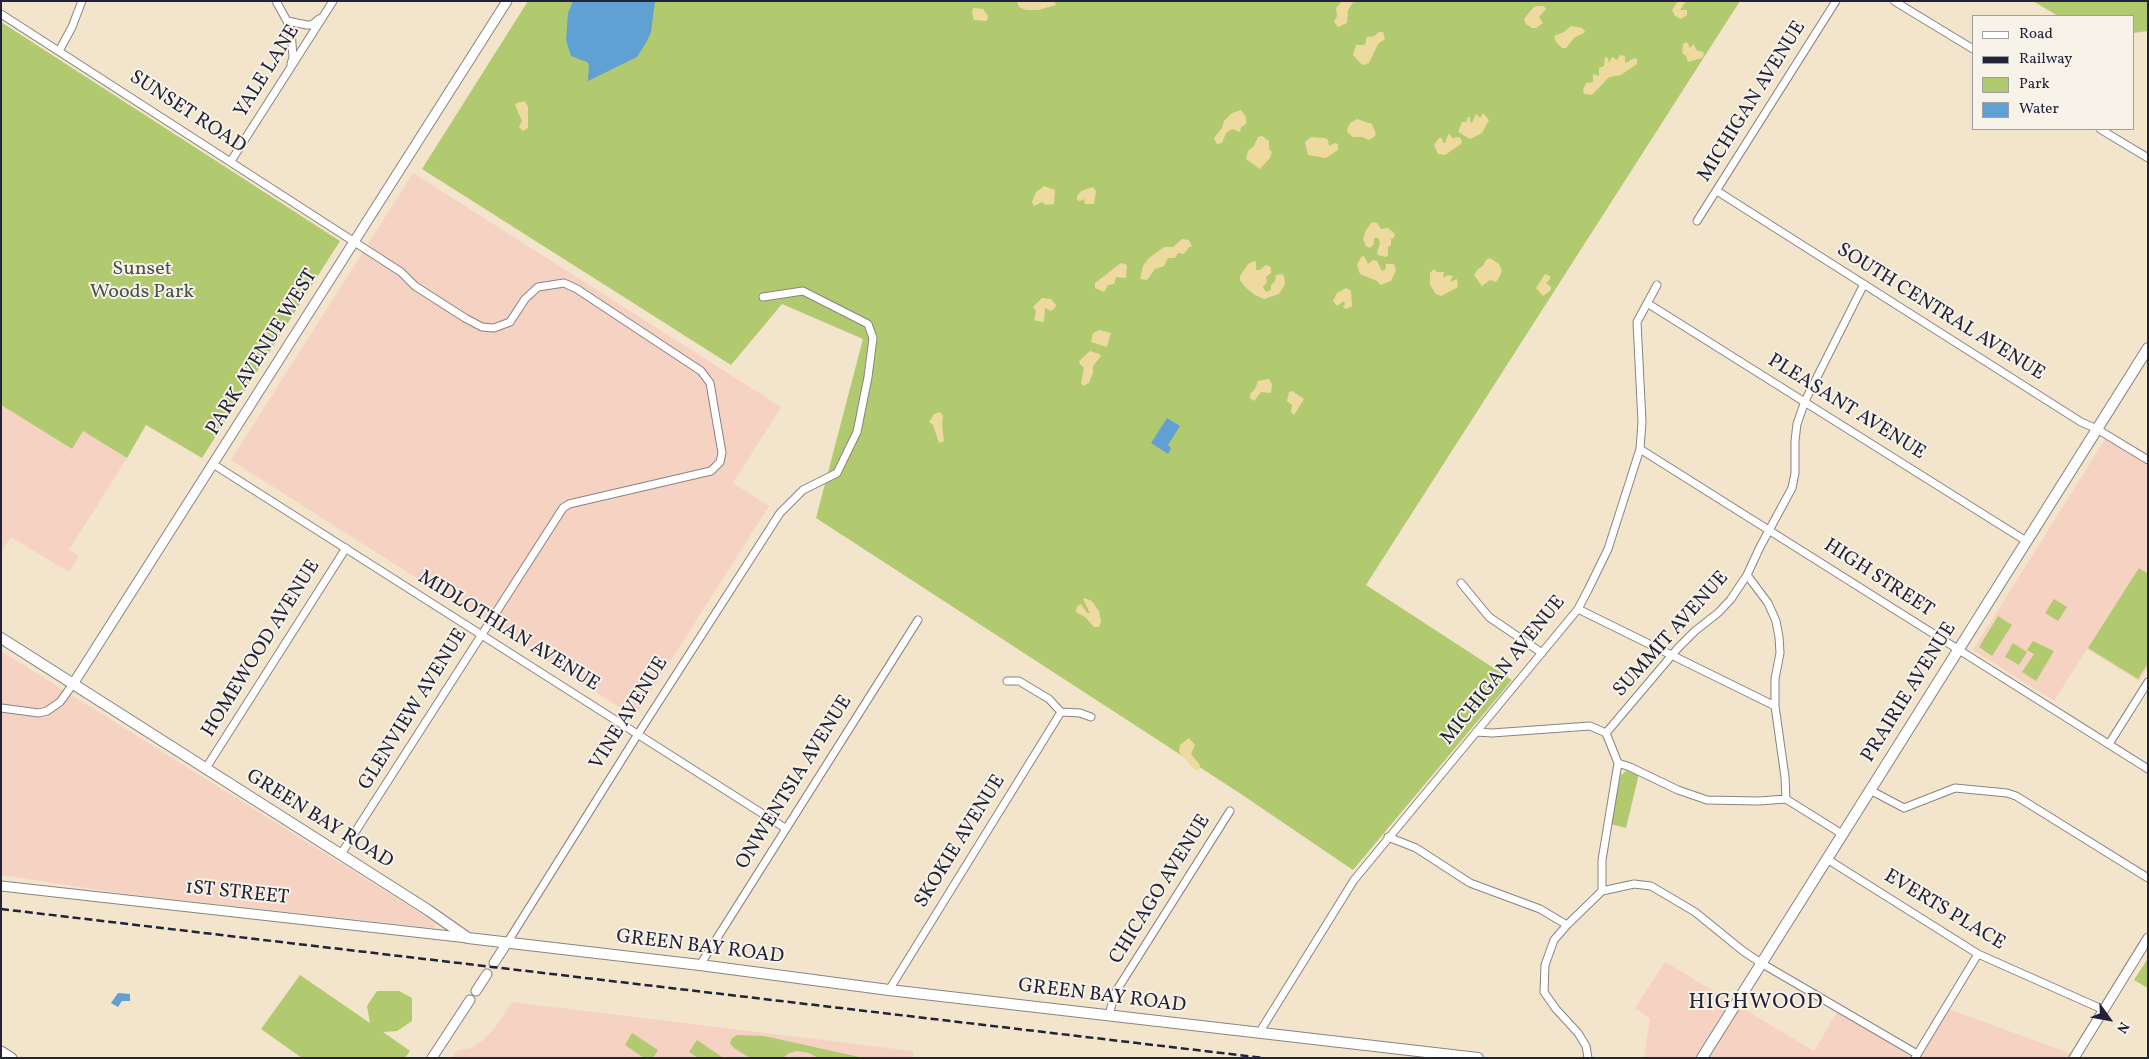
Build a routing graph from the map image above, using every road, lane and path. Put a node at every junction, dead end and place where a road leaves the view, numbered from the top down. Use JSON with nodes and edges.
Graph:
{"nodes":[{"id":1,"x":82,"y":1,"type":"edge"},
{"id":2,"x":276,"y":1,"type":"edge"},
{"id":3,"x":333,"y":1,"type":"edge"},
{"id":4,"x":507,"y":1,"type":"edge"},
{"id":5,"x":1836,"y":1,"type":"edge"},
{"id":6,"x":1894,"y":1,"type":"edge"},
{"id":7,"x":1,"y":14,"type":"edge"},
{"id":8,"x":324,"y":16,"type":"junction"},
{"id":9,"x":287,"y":21,"type":"junction"},
{"id":10,"x":1972,"y":48,"type":"edge"},
{"id":11,"x":59,"y":51,"type":"junction"},
{"id":12,"x":290,"y":68,"type":"junction"},
{"id":13,"x":2102,"y":130,"type":"edge"},
{"id":14,"x":2148,"y":158,"type":"edge"},
{"id":15,"x":232,"y":161,"type":"junction"},
{"id":16,"x":1717,"y":191,"type":"junction"},
{"id":17,"x":1697,"y":221,"type":"dead end"},
{"id":18,"x":354,"y":241,"type":"junction"},
{"id":19,"x":1864,"y":284,"type":"junction"},
{"id":20,"x":1657,"y":285,"type":"dead end"},
{"id":21,"x":763,"y":297,"type":"dead end"},
{"id":22,"x":1647,"y":303,"type":"junction"},
{"id":23,"x":2148,"y":348,"type":"edge"},
{"id":24,"x":1805,"y":401,"type":"junction"},
{"id":25,"x":2097,"y":429,"type":"junction"},
{"id":26,"x":1640,"y":449,"type":"junction"},
{"id":27,"x":2148,"y":460,"type":"edge"},
{"id":28,"x":213,"y":464,"type":"junction"},
{"id":29,"x":1769,"y":529,"type":"junction"},
{"id":30,"x":2026,"y":541,"type":"junction"},
{"id":31,"x":346,"y":548,"type":"junction"},
{"id":32,"x":1748,"y":575,"type":"junction"},
{"id":33,"x":1461,"y":583,"type":"dead end"},
{"id":34,"x":1578,"y":609,"type":"junction"},
{"id":35,"x":918,"y":620,"type":"dead end"},
{"id":36,"x":481,"y":635,"type":"junction"},
{"id":37,"x":1,"y":638,"type":"edge"},
{"id":38,"x":1958,"y":650,"type":"junction"},
{"id":39,"x":1542,"y":653,"type":"junction"},
{"id":40,"x":1672,"y":655,"type":"junction"},
{"id":41,"x":1007,"y":681,"type":"dead end"},
{"id":42,"x":2148,"y":682,"type":"edge"},
{"id":43,"x":73,"y":684,"type":"junction"},
{"id":44,"x":1775,"y":706,"type":"junction"},
{"id":45,"x":1,"y":708,"type":"edge"},
{"id":46,"x":1062,"y":712,"type":"junction"},
{"id":47,"x":1091,"y":717,"type":"dead end"},
{"id":48,"x":1476,"y":732,"type":"junction"},
{"id":49,"x":1606,"y":733,"type":"junction"},
{"id":50,"x":638,"y":734,"type":"junction"},
{"id":51,"x":2109,"y":744,"type":"junction"},
{"id":52,"x":1618,"y":763,"type":"junction"},
{"id":53,"x":206,"y":768,"type":"junction"},
{"id":54,"x":2148,"y":769,"type":"edge"},
{"id":55,"x":1870,"y":790,"type":"junction"},
{"id":56,"x":1786,"y":799,"type":"junction"},
{"id":57,"x":1230,"y":811,"type":"dead end"},
{"id":58,"x":785,"y":828,"type":"junction"},
{"id":59,"x":1842,"y":834,"type":"junction"},
{"id":60,"x":1388,"y":837,"type":"junction"},
{"id":61,"x":341,"y":854,"type":"junction"},
{"id":62,"x":1827,"y":859,"type":"junction"},
{"id":63,"x":2148,"y":878,"type":"edge"},
{"id":64,"x":1,"y":886,"type":"edge"},
{"id":65,"x":1602,"y":891,"type":"junction"},
{"id":66,"x":1567,"y":925,"type":"junction"},
{"id":67,"x":468,"y":938,"type":"junction"},
{"id":68,"x":2148,"y":938,"type":"edge"},
{"id":69,"x":507,"y":943,"type":"junction"},
{"id":70,"x":1978,"y":954,"type":"junction"},
{"id":71,"x":494,"y":963,"type":"dead end"},
{"id":72,"x":1761,"y":963,"type":"junction"},
{"id":73,"x":700,"y":964,"type":"junction"},
{"id":74,"x":487,"y":974,"type":"dead end"},
{"id":75,"x":889,"y":990,"type":"junction"},
{"id":76,"x":476,"y":991,"type":"dead end"},
{"id":77,"x":470,"y":1000,"type":"dead end"},
{"id":78,"x":2104,"y":1010,"type":"junction"},
{"id":79,"x":1109,"y":1016,"type":"junction"},
{"id":80,"x":1259,"y":1033,"type":"junction"},
{"id":81,"x":1,"y":1051,"type":"edge"},
{"id":82,"x":1916,"y":1056,"type":"edge"},
{"id":83,"x":12,"y":1058,"type":"edge"},
{"id":84,"x":432,"y":1058,"type":"edge"},
{"id":85,"x":1478,"y":1058,"type":"edge"},
{"id":86,"x":1588,"y":1058,"type":"edge"},
{"id":87,"x":1702,"y":1058,"type":"edge"},
{"id":88,"x":2074,"y":1058,"type":"edge"}],
"edges":[{"from":1,"to":11,"type":"street"},
{"from":2,"to":9,"type":"street"},
{"from":3,"to":8,"type":"street","name":"YALE LANE"},
{"from":4,"to":18,"type":"street","name":"PARK AVENUE WEST"},
{"from":5,"to":16,"type":"street","name":"MICHIGAN AVENUE"},
{"from":6,"to":10,"type":"street"},
{"from":7,"to":11,"type":"street","name":"SUNSET ROAD"},
{"from":8,"to":9,"type":"street"},
{"from":8,"to":12,"type":"street","name":"YALE LANE"},
{"from":9,"to":12,"type":"street"},
{"from":11,"to":15,"type":"street","name":"SUNSET ROAD"},
{"from":12,"to":15,"type":"street","name":"YALE LANE"},
{"from":13,"to":14,"type":"street"},
{"from":15,"to":18,"type":"street","name":"SUNSET ROAD"},
{"from":16,"to":17,"type":"street","name":"MICHIGAN AVENUE"},
{"from":16,"to":19,"type":"street","name":"SOUTH CENTRAL AVENUE"},
{"from":18,"to":28,"type":"street","name":"PARK AVENUE WEST"},
{"from":18,"to":36,"type":"street","name":"GLENVIEW AVENUE"},
{"from":19,"to":24,"type":"street","name":"SUMMIT AVENUE"},
{"from":19,"to":25,"type":"street","name":"SOUTH CENTRAL AVENUE"},
{"from":20,"to":22,"type":"street","name":"MICHIGAN AVENUE"},
{"from":21,"to":50,"type":"street","name":"VINE AVENUE"},
{"from":22,"to":24,"type":"street","name":"PLEASANT AVENUE"},
{"from":22,"to":26,"type":"street","name":"MICHIGAN AVENUE"},
{"from":23,"to":25,"type":"main road","name":"PRAIRIE AVENUE"},
{"from":24,"to":29,"type":"street","name":"SUMMIT AVENUE"},
{"from":24,"to":30,"type":"street","name":"PLEASANT AVENUE"},
{"from":25,"to":27,"type":"street","name":"SOUTH CENTRAL AVENUE"},
{"from":25,"to":30,"type":"main road","name":"PRAIRIE AVENUE"},
{"from":26,"to":29,"type":"street","name":"HIGH STREET"},
{"from":26,"to":34,"type":"street","name":"MICHIGAN AVENUE"},
{"from":28,"to":31,"type":"street","name":"MIDLOTHIAN AVENUE"},
{"from":28,"to":43,"type":"street","name":"PARK AVENUE WEST"},
{"from":29,"to":32,"type":"street","name":"SUMMIT AVENUE"},
{"from":29,"to":38,"type":"street","name":"HIGH STREET"},
{"from":30,"to":38,"type":"main road","name":"PRAIRIE AVENUE"},
{"from":31,"to":36,"type":"street","name":"MIDLOTHIAN AVENUE"},
{"from":31,"to":53,"type":"street","name":"HOMEWOOD AVENUE"},
{"from":32,"to":40,"type":"street","name":"SUMMIT AVENUE"},
{"from":32,"to":44,"type":"street"},
{"from":33,"to":39,"type":"street"},
{"from":34,"to":39,"type":"street","name":"MICHIGAN AVENUE"},
{"from":34,"to":40,"type":"street"},
{"from":35,"to":58,"type":"street","name":"ONWENTSIA AVENUE"},
{"from":36,"to":50,"type":"street","name":"MIDLOTHIAN AVENUE"},
{"from":36,"to":61,"type":"street","name":"GLENVIEW AVENUE"},
{"from":37,"to":43,"type":"main road","name":"GREEN BAY ROAD"},
{"from":38,"to":51,"type":"street","name":"HIGH STREET"},
{"from":38,"to":55,"type":"main road","name":"PRAIRIE AVENUE"},
{"from":39,"to":48,"type":"street","name":"MICHIGAN AVENUE"},
{"from":40,"to":44,"type":"street"},
{"from":40,"to":49,"type":"street","name":"SUMMIT AVENUE"},
{"from":41,"to":46,"type":"street"},
{"from":42,"to":51,"type":"street"},
{"from":43,"to":45,"type":"street","name":"PARK AVENUE WEST"},
{"from":43,"to":53,"type":"main road","name":"GREEN BAY ROAD"},
{"from":44,"to":56,"type":"street"},
{"from":46,"to":47,"type":"street"},
{"from":46,"to":75,"type":"street","name":"SKOKIE AVENUE"},
{"from":48,"to":49,"type":"street"},
{"from":48,"to":60,"type":"street","name":"MICHIGAN AVENUE"},
{"from":49,"to":52,"type":"street"},
{"from":50,"to":58,"type":"street","name":"MIDLOTHIAN AVENUE"},
{"from":50,"to":69,"type":"street","name":"VINE AVENUE"},
{"from":51,"to":54,"type":"street","name":"HIGH STREET"},
{"from":52,"to":56,"type":"street"},
{"from":52,"to":65,"type":"street"},
{"from":53,"to":61,"type":"main road","name":"GREEN BAY ROAD"},
{"from":55,"to":59,"type":"main road","name":"PRAIRIE AVENUE"},
{"from":55,"to":63,"type":"street"},
{"from":56,"to":59,"type":"street"},
{"from":57,"to":79,"type":"street","name":"CHICAGO AVENUE"},
{"from":58,"to":73,"type":"street","name":"ONWENTSIA AVENUE"},
{"from":59,"to":62,"type":"main road","name":"PRAIRIE AVENUE"},
{"from":60,"to":66,"type":"street"},
{"from":60,"to":80,"type":"street","name":"MICHIGAN AVENUE"},
{"from":61,"to":67,"type":"main road","name":"GREEN BAY ROAD"},
{"from":62,"to":70,"type":"street","name":"EVERTS PLACE"},
{"from":62,"to":72,"type":"main road","name":"PRAIRIE AVENUE"},
{"from":64,"to":67,"type":"street","name":"1ST STREET"},
{"from":65,"to":66,"type":"street"},
{"from":65,"to":72,"type":"street"},
{"from":66,"to":86,"type":"street"},
{"from":67,"to":69,"type":"main road","name":"GREEN BAY ROAD"},
{"from":68,"to":78,"type":"street"},
{"from":69,"to":71,"type":"street","name":"VINE AVENUE"},
{"from":69,"to":73,"type":"main road","name":"GREEN BAY ROAD"},
{"from":70,"to":78,"type":"street","name":"EVERTS PLACE"},
{"from":70,"to":82,"type":"street"},
{"from":72,"to":82,"type":"street"},
{"from":72,"to":87,"type":"main road","name":"PRAIRIE AVENUE"},
{"from":73,"to":75,"type":"main road","name":"GREEN BAY ROAD"},
{"from":74,"to":76,"type":"street"},
{"from":75,"to":79,"type":"main road","name":"GREEN BAY ROAD"},
{"from":77,"to":84,"type":"street"},
{"from":78,"to":88,"type":"street"},
{"from":79,"to":80,"type":"main road","name":"GREEN BAY ROAD"},
{"from":80,"to":85,"type":"main road","name":"GREEN BAY ROAD"},
{"from":81,"to":83,"type":"street"}]}
